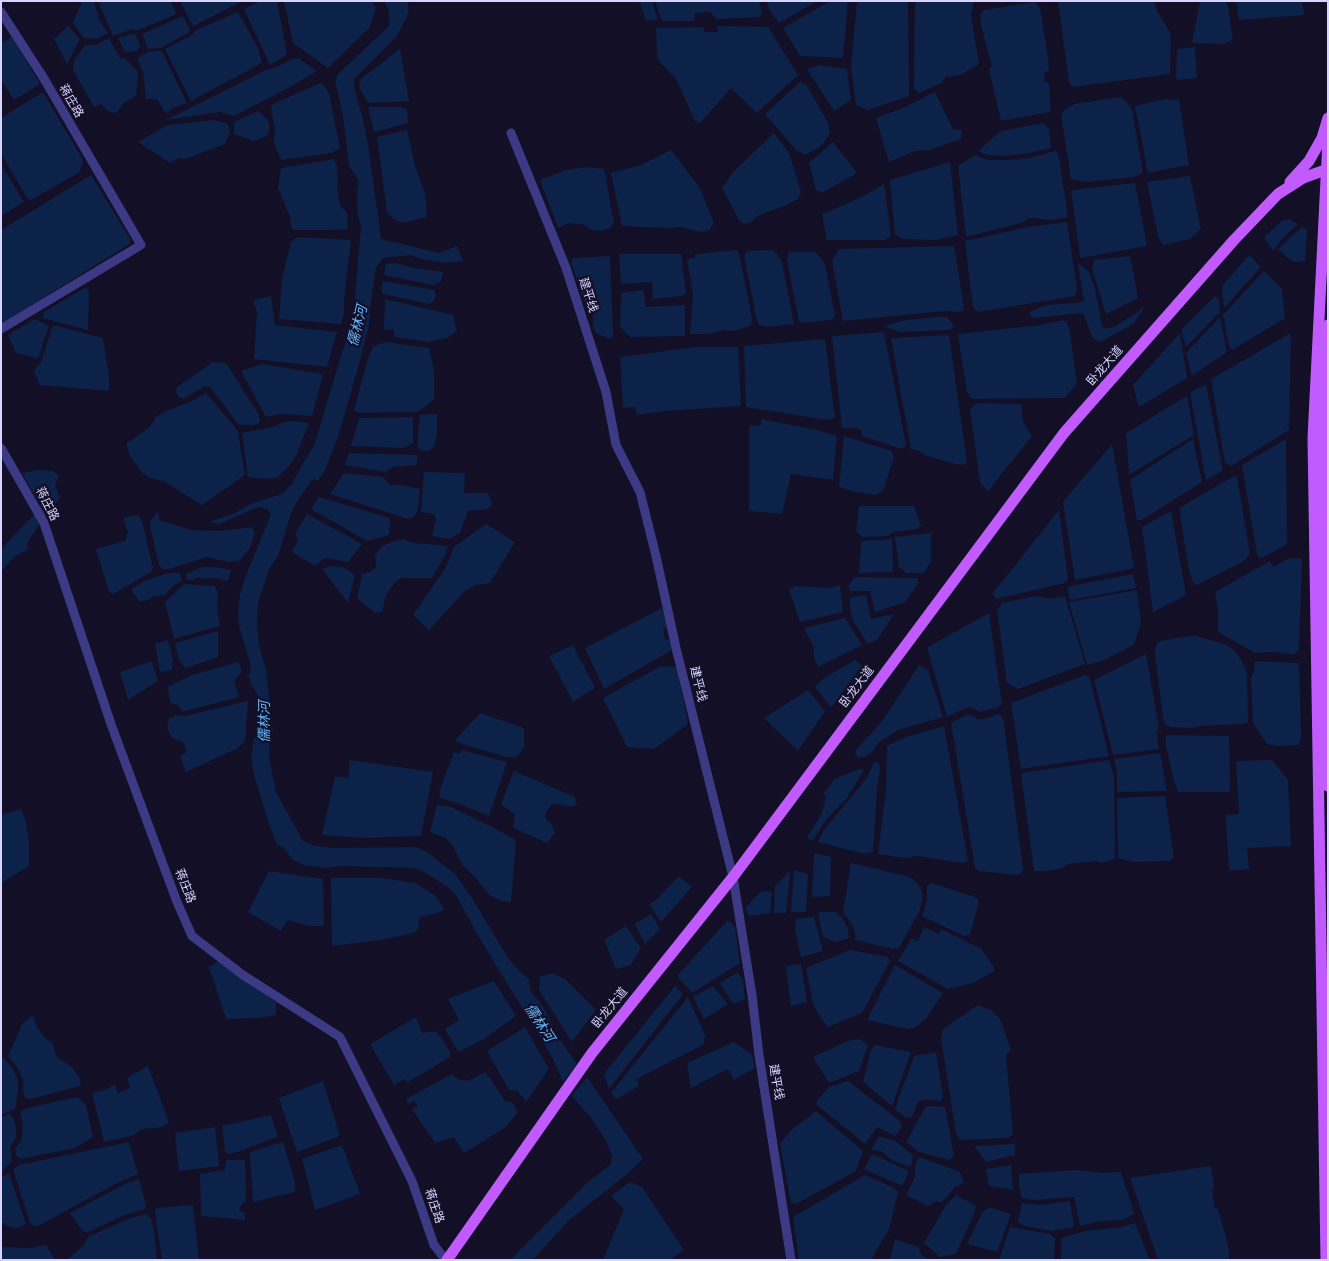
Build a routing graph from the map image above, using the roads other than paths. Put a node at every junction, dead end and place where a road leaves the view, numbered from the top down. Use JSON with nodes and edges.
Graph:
{"nodes":[{"id":1,"x":1,"y":12,"type":"edge"},
{"id":2,"x":1328,"y":118,"type":"edge"},
{"id":3,"x":511,"y":133,"type":"dead end"},
{"id":4,"x":1328,"y":140,"type":"edge"},
{"id":5,"x":1327,"y":169,"type":"edge"},
{"id":6,"x":1278,"y":194,"type":"junction"},
{"id":7,"x":1328,"y":325,"type":"edge"},
{"id":8,"x":1,"y":329,"type":"edge"},
{"id":9,"x":1,"y":448,"type":"edge"},
{"id":10,"x":1328,"y":786,"type":"edge"},
{"id":11,"x":733,"y":877,"type":"junction"},
{"id":12,"x":447,"y":1260,"type":"edge"},
{"id":13,"x":791,"y":1260,"type":"edge"},
{"id":14,"x":1326,"y":1260,"type":"edge"}],
"edges":[{"from":1,"to":8,"type":"street","name":"蒋庄路"},
{"from":2,"to":6,"type":"main road"},
{"from":3,"to":11,"type":"street","name":"建平线"},
{"from":4,"to":5,"type":"main road"},
{"from":5,"to":6,"type":"main road","name":"卧龙大道"},
{"from":5,"to":14,"type":"main road"},
{"from":6,"to":11,"type":"main road","name":"卧龙大道"},
{"from":7,"to":10,"type":"main road"},
{"from":9,"to":12,"type":"street","name":"蒋庄路"},
{"from":11,"to":12,"type":"main road","name":"卧龙大道"},
{"from":11,"to":13,"type":"street","name":"建平线"}]}
